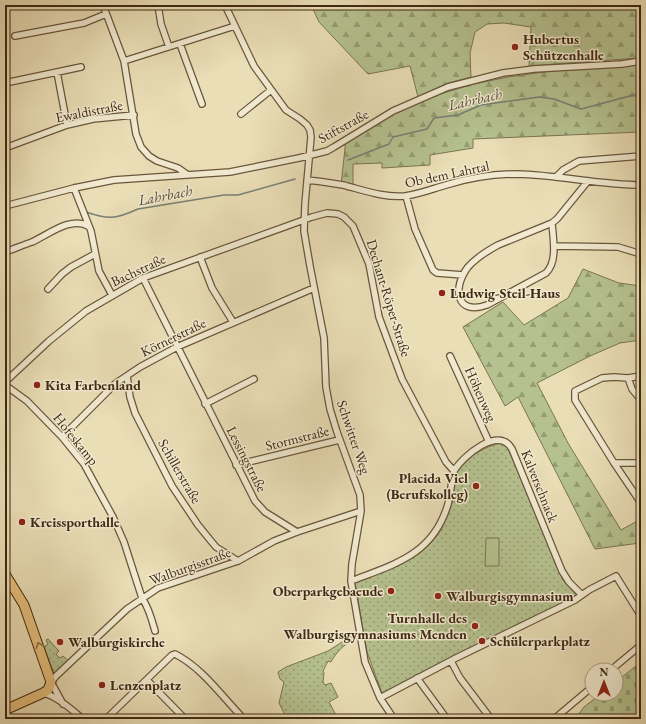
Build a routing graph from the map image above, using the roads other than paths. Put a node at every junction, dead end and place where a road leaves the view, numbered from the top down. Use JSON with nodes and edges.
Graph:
{"nodes":[{"id":1,"x":103,"y":5,"type":"edge"},
{"id":2,"x":158,"y":5,"type":"edge"},
{"id":3,"x":225,"y":5,"type":"edge"},
{"id":4,"x":106,"y":14,"type":"junction"},
{"id":5,"x":235,"y":26,"type":"junction"},
{"id":6,"x":15,"y":36,"type":"dead end"},
{"id":7,"x":180,"y":44,"type":"junction"},
{"id":8,"x":168,"y":47,"type":"junction"},
{"id":9,"x":124,"y":61,"type":"junction"},
{"id":10,"x":641,"y":61,"type":"edge"},
{"id":11,"x":81,"y":67,"type":"dead end"},
{"id":12,"x":57,"y":72,"type":"junction"},
{"id":13,"x":5,"y":83,"type":"edge"},
{"id":14,"x":271,"y":90,"type":"junction"},
{"id":15,"x":202,"y":104,"type":"dead end"},
{"id":16,"x":241,"y":114,"type":"dead end"},
{"id":17,"x":134,"y":115,"type":"junction"},
{"id":18,"x":67,"y":125,"type":"junction"},
{"id":19,"x":5,"y":148,"type":"edge"},
{"id":20,"x":309,"y":156,"type":"junction"},
{"id":21,"x":641,"y":156,"type":"edge"},
{"id":22,"x":188,"y":175,"type":"junction"},
{"id":23,"x":556,"y":177,"type":"junction"},
{"id":24,"x":307,"y":180,"type":"junction"},
{"id":25,"x":588,"y":181,"type":"junction"},
{"id":26,"x":641,"y":185,"type":"edge"},
{"id":27,"x":74,"y":188,"type":"junction"},
{"id":28,"x":406,"y":196,"type":"junction"},
{"id":29,"x":5,"y":206,"type":"edge"},
{"id":30,"x":304,"y":221,"type":"junction"},
{"id":31,"x":552,"y":223,"type":"junction"},
{"id":32,"x":88,"y":226,"type":"junction"},
{"id":33,"x":554,"y":246,"type":"junction"},
{"id":34,"x":5,"y":252,"type":"edge"},
{"id":35,"x":95,"y":254,"type":"junction"},
{"id":36,"x":641,"y":254,"type":"edge"},
{"id":37,"x":200,"y":257,"type":"junction"},
{"id":38,"x":463,"y":275,"type":"junction"},
{"id":39,"x":143,"y":278,"type":"junction"},
{"id":40,"x":314,"y":288,"type":"junction"},
{"id":41,"x":48,"y":289,"type":"dead end"},
{"id":42,"x":112,"y":295,"type":"junction"},
{"id":43,"x":233,"y":322,"type":"junction"},
{"id":44,"x":177,"y":347,"type":"junction"},
{"id":45,"x":450,"y":356,"type":"dead end"},
{"id":46,"x":127,"y":376,"type":"junction"},
{"id":47,"x":641,"y":376,"type":"edge"},
{"id":48,"x":628,"y":378,"type":"junction"},
{"id":49,"x":254,"y":379,"type":"dead end"},
{"id":50,"x":5,"y":384,"type":"edge"},
{"id":51,"x":641,"y":400,"type":"edge"},
{"id":52,"x":206,"y":404,"type":"junction"},
{"id":53,"x":62,"y":438,"type":"junction"},
{"id":54,"x":339,"y":440,"type":"junction"},
{"id":55,"x":489,"y":442,"type":"junction"},
{"id":56,"x":614,"y":463,"type":"junction"},
{"id":57,"x":641,"y":463,"type":"edge"},
{"id":58,"x":236,"y":465,"type":"junction"},
{"id":59,"x":454,"y":471,"type":"junction"},
{"id":60,"x":640,"y":502,"type":"edge"},
{"id":61,"x":361,"y":511,"type":"junction"},
{"id":62,"x":297,"y":532,"type":"junction"},
{"id":63,"x":238,"y":562,"type":"junction"},
{"id":64,"x":5,"y":574,"type":"edge"},
{"id":65,"x":351,"y":581,"type":"junction"},
{"id":66,"x":582,"y":595,"type":"junction"},
{"id":67,"x":142,"y":598,"type":"junction"},
{"id":68,"x":641,"y":616,"type":"edge"},
{"id":69,"x":155,"y":632,"type":"dead end"},
{"id":70,"x":641,"y":645,"type":"edge"},
{"id":71,"x":451,"y":661,"type":"junction"},
{"id":72,"x":621,"y":662,"type":"edge"},
{"id":73,"x":417,"y":678,"type":"junction"},
{"id":74,"x":147,"y":680,"type":"junction"},
{"id":75,"x":52,"y":682,"type":"junction"},
{"id":76,"x":43,"y":693,"type":"junction"},
{"id":77,"x":584,"y":693,"type":"edge"},
{"id":78,"x":380,"y":698,"type":"junction"},
{"id":79,"x":63,"y":704,"type":"junction"},
{"id":80,"x":5,"y":710,"type":"edge"},
{"id":81,"x":240,"y":717,"type":"edge"},
{"id":82,"x":83,"y":719,"type":"edge"},
{"id":83,"x":106,"y":719,"type":"edge"},
{"id":84,"x":185,"y":719,"type":"edge"},
{"id":85,"x":394,"y":719,"type":"edge"},
{"id":86,"x":446,"y":719,"type":"edge"},
{"id":87,"x":491,"y":719,"type":"edge"},
{"id":88,"x":554,"y":719,"type":"edge"}],
"edges":[{"from":1,"to":4,"type":"street"},
{"from":2,"to":8,"type":"street"},
{"from":3,"to":5,"type":"street"},
{"from":4,"to":6,"type":"street"},
{"from":4,"to":9,"type":"street"},
{"from":5,"to":7,"type":"street"},
{"from":5,"to":14,"type":"street"},
{"from":7,"to":8,"type":"street"},
{"from":7,"to":15,"type":"street"},
{"from":8,"to":9,"type":"street"},
{"from":9,"to":17,"type":"street"},
{"from":10,"to":20,"type":"street","name":"Stiftstraße"},
{"from":11,"to":12,"type":"street"},
{"from":12,"to":13,"type":"street"},
{"from":12,"to":18,"type":"street"},
{"from":14,"to":16,"type":"street"},
{"from":14,"to":20,"type":"street","name":"Schwitter Weg"},
{"from":17,"to":18,"type":"street","name":"Ewaldistraße"},
{"from":17,"to":22,"type":"street"},
{"from":18,"to":19,"type":"street","name":"Ewaldistraße"},
{"from":20,"to":22,"type":"street","name":"Stiftstraße"},
{"from":20,"to":24,"type":"street","name":"Schwitter Weg"},
{"from":21,"to":23,"type":"street"},
{"from":22,"to":27,"type":"street","name":"Stiftstraße"},
{"from":23,"to":25,"type":"street","name":"Ob dem Lahrtal"},
{"from":23,"to":28,"type":"street","name":"Ob dem Lahrtal"},
{"from":24,"to":28,"type":"street","name":"Ob dem Lahrtal"},
{"from":24,"to":30,"type":"street","name":"Schwitter Weg"},
{"from":25,"to":26,"type":"street","name":"Ob dem Lahrtal"},
{"from":25,"to":31,"type":"street"},
{"from":27,"to":29,"type":"street","name":"Stiftstraße"},
{"from":27,"to":32,"type":"street"},
{"from":28,"to":38,"type":"street"},
{"from":30,"to":37,"type":"street","name":"Bachstraße"},
{"from":30,"to":40,"type":"street","name":"Schwitter Weg"},
{"from":30,"to":59,"type":"street","name":"Dechant-Röper-Straße"},
{"from":31,"to":33,"type":"street"},
{"from":31,"to":38,"type":"street"},
{"from":32,"to":34,"type":"street"},
{"from":32,"to":35,"type":"street"},
{"from":33,"to":36,"type":"street"},
{"from":33,"to":38,"type":"street"},
{"from":35,"to":41,"type":"street"},
{"from":35,"to":42,"type":"street"},
{"from":37,"to":39,"type":"street","name":"Bachstraße"},
{"from":37,"to":43,"type":"street"},
{"from":39,"to":42,"type":"street","name":"Bachstraße"},
{"from":39,"to":44,"type":"street","name":"Lessingstraße"},
{"from":40,"to":43,"type":"street","name":"Körnerstraße"},
{"from":40,"to":54,"type":"street","name":"Schwitter Weg"},
{"from":42,"to":50,"type":"street","name":"Bachstraße"},
{"from":43,"to":44,"type":"street","name":"Körnerstraße"},
{"from":44,"to":46,"type":"street","name":"Körnerstraße"},
{"from":44,"to":52,"type":"street","name":"Lessingstraße"},
{"from":45,"to":55,"type":"street","name":"Höhenweg"},
{"from":46,"to":53,"type":"street","name":"Körnerstraße"},
{"from":46,"to":63,"type":"street","name":"Schillerstraße"},
{"from":47,"to":48,"type":"street"},
{"from":48,"to":51,"type":"street"},
{"from":48,"to":56,"type":"street"},
{"from":49,"to":52,"type":"street"},
{"from":50,"to":53,"type":"street","name":"Hofeskamp"},
{"from":52,"to":58,"type":"street","name":"Lessingstraße"},
{"from":53,"to":67,"type":"street","name":"Hofeskamp"},
{"from":54,"to":58,"type":"street","name":"Stormstraße"},
{"from":54,"to":61,"type":"street","name":"Schwitter Weg"},
{"from":55,"to":59,"type":"street"},
{"from":55,"to":66,"type":"street","name":"Kalverschnack"},
{"from":56,"to":57,"type":"street"},
{"from":56,"to":60,"type":"street"},
{"from":58,"to":62,"type":"street","name":"Lessingstraße"},
{"from":59,"to":65,"type":"street"},
{"from":61,"to":62,"type":"street","name":"Walburgisstraße"},
{"from":61,"to":65,"type":"street","name":"Schwitter Weg"},
{"from":62,"to":63,"type":"street","name":"Walburgisstraße"},
{"from":63,"to":67,"type":"street","name":"Walburgisstraße"},
{"from":75,"to":64,"type":"main road","one_way":true},
{"from":65,"to":78,"type":"street","name":"Schwitter Weg"},
{"from":66,"to":68,"type":"street"},
{"from":66,"to":71,"type":"street"},
{"from":67,"to":69,"type":"street","name":"Hofeskamp"},
{"from":67,"to":75,"type":"street","name":"Walburgisstraße"},
{"from":70,"to":72,"type":"street"},
{"from":71,"to":73,"type":"street"},
{"from":71,"to":87,"type":"street"},
{"from":73,"to":78,"type":"street"},
{"from":73,"to":86,"type":"street"},
{"from":74,"to":81,"type":"street"},
{"from":74,"to":83,"type":"street"},
{"from":74,"to":84,"type":"street"},
{"from":75,"to":76,"type":"main road"},
{"from":75,"to":79,"type":"street"},
{"from":76,"to":79,"type":"street"},
{"from":76,"to":80,"type":"main road"},
{"from":77,"to":88,"type":"street"},
{"from":78,"to":85,"type":"street","name":"Schwitter Weg"},
{"from":79,"to":82,"type":"street"}]}
